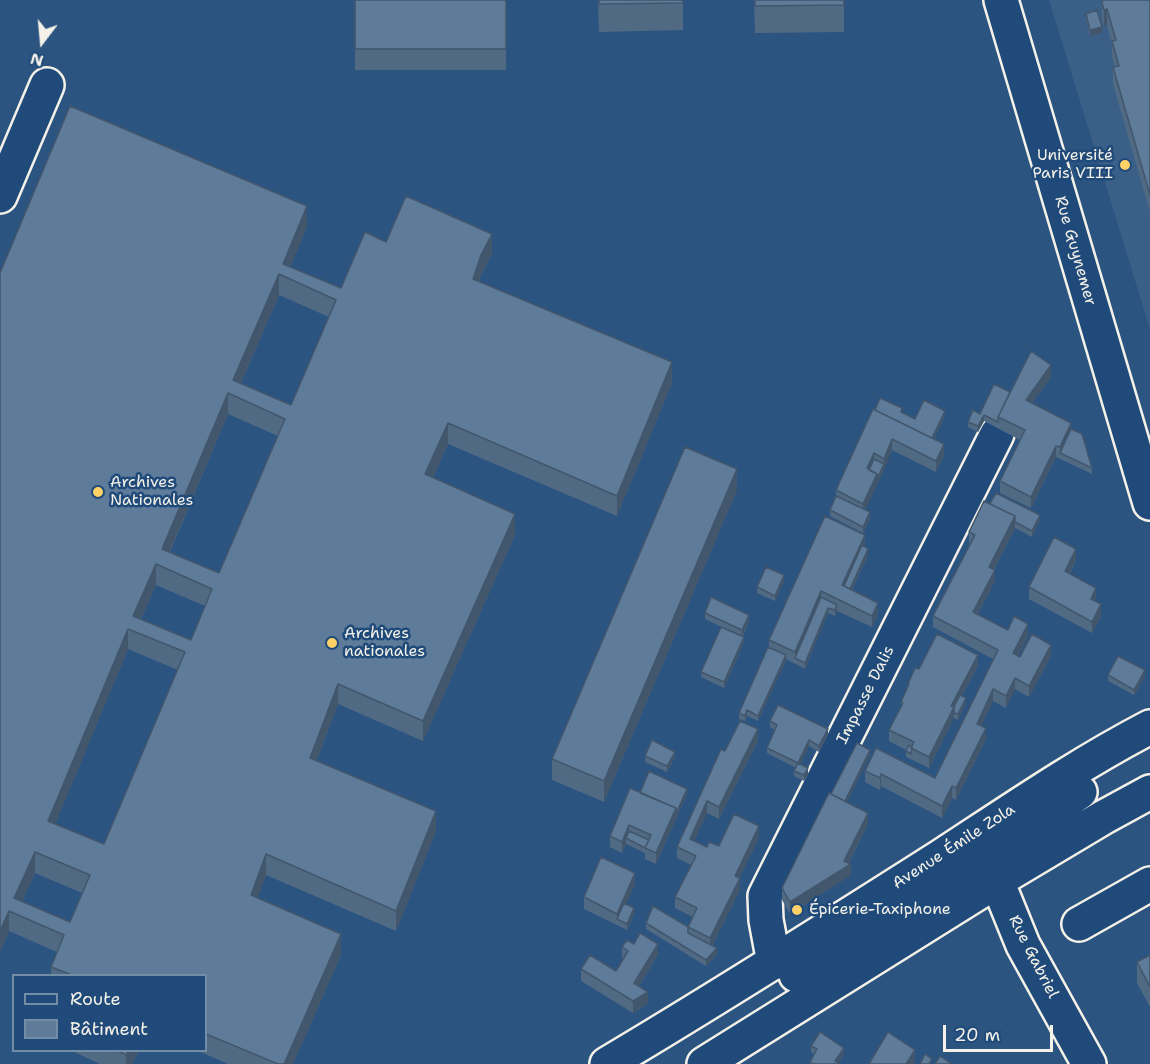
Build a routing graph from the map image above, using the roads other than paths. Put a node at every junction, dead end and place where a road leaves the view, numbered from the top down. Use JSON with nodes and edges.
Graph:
{"nodes":[{"id":1,"x":1001,"y":0,"type":"edge"},
{"id":2,"x":47,"y":85,"type":"dead end"},
{"id":3,"x":0,"y":196,"type":"edge"},
{"id":4,"x":997,"y":434,"type":"edge"},
{"id":5,"x":1150,"y":502,"type":"edge"},
{"id":6,"x":1150,"y":727,"type":"edge"},
{"id":7,"x":1150,"y":744,"type":"edge"},
{"id":8,"x":1150,"y":792,"type":"edge"},
{"id":9,"x":998,"y":881,"type":"junction"},
{"id":10,"x":1150,"y":884,"type":"edge"},
{"id":11,"x":1079,"y":924,"type":"dead end"},
{"id":12,"x":774,"y":963,"type":"junction"},
{"id":13,"x":607,"y":1064,"type":"edge"},
{"id":14,"x":648,"y":1064,"type":"edge"},
{"id":15,"x":704,"y":1064,"type":"edge"},
{"id":16,"x":1089,"y":1064,"type":"edge"}],
"edges":[{"from":1,"to":5,"type":"street","name":"Rue Guynemer"},
{"from":2,"to":3,"type":"street"},
{"from":4,"to":12,"type":"street","name":"Impasse Dalis"},
{"from":6,"to":12,"type":"street","name":"Avenue Émile Zola"},
{"from":7,"to":14,"type":"street","name":"Avenue Émile Zola"},
{"from":8,"to":9,"type":"street"},
{"from":9,"to":15,"type":"street"},
{"from":9,"to":16,"type":"street","name":"Rue Gabriel"},
{"from":10,"to":11,"type":"street"},
{"from":12,"to":13,"type":"street","name":"Avenue Émile Zola"}]}
